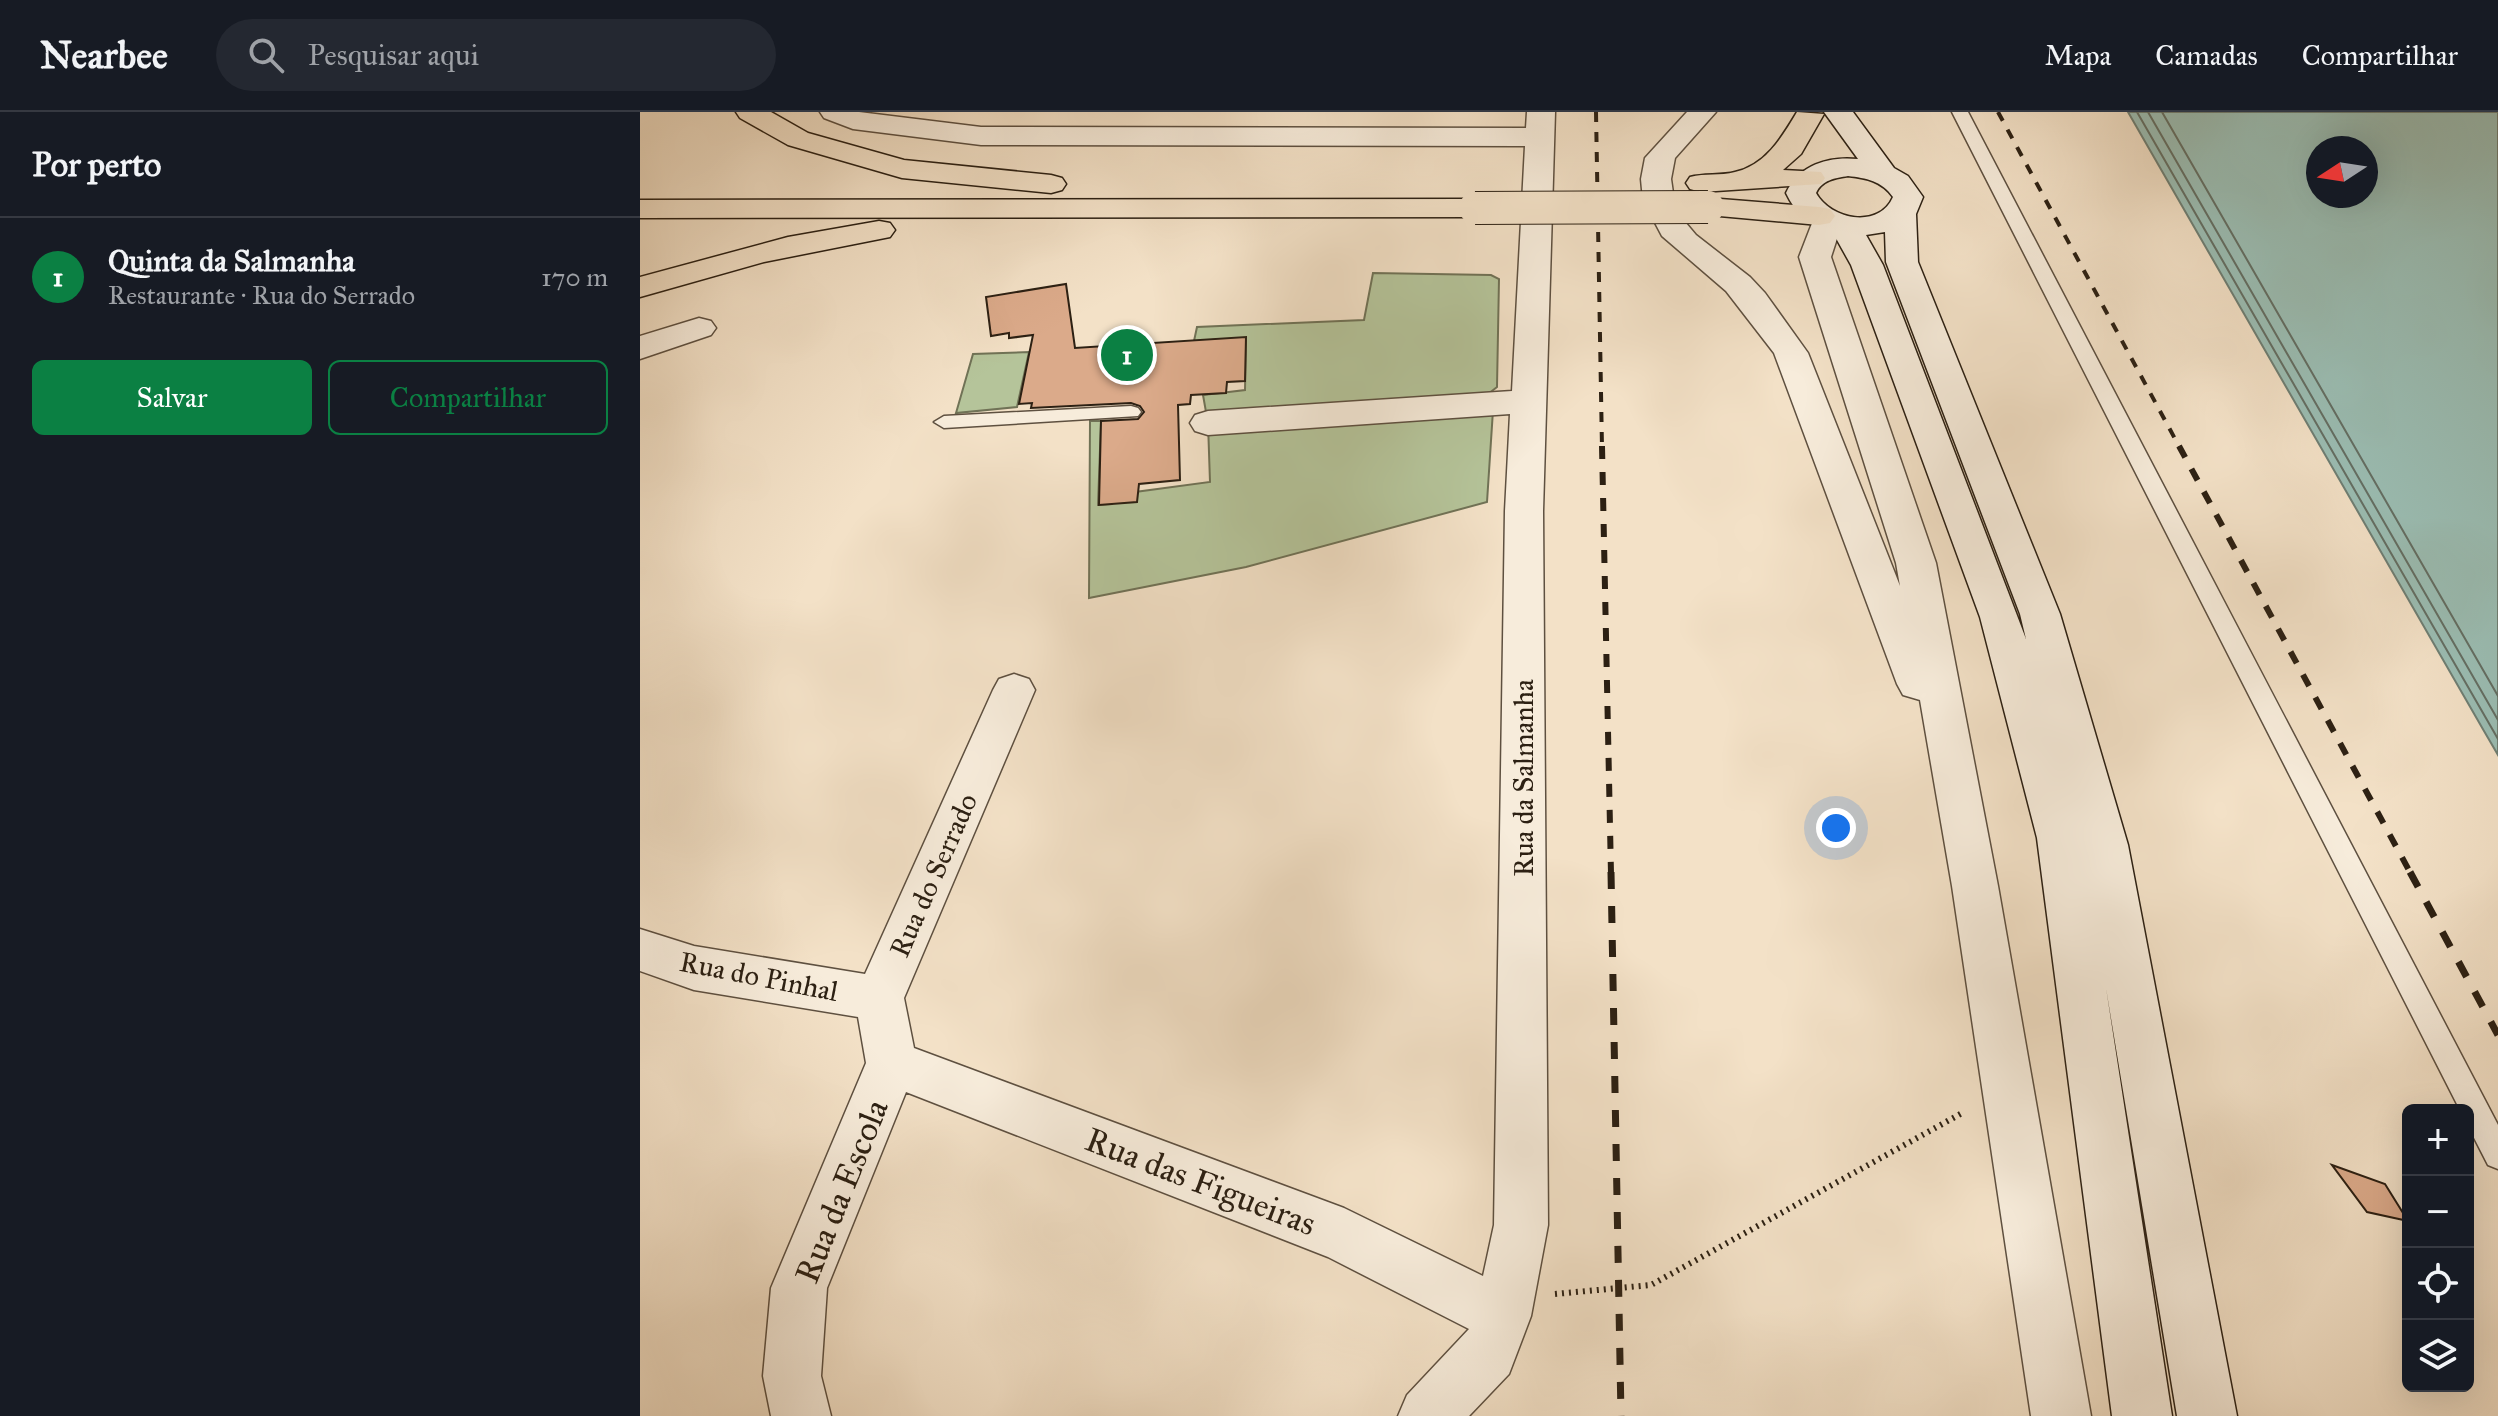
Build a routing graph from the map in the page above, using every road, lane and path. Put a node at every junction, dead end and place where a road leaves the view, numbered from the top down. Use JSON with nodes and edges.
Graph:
{"nodes":[{"id":1,"x":750,"y":112,"type":"edge"},
{"id":2,"x":834,"y":112,"type":"edge"},
{"id":3,"x":1702,"y":112,"type":"edge"},
{"id":4,"x":1960,"y":112,"type":"edge"},
{"id":5,"x":1819,"y":113,"type":"edge"},
{"id":6,"x":1540,"y":125,"type":"edge"},
{"id":7,"x":1883,"y":173,"type":"junction"},
{"id":8,"x":1813,"y":176,"type":"junction"},
{"id":9,"x":1738,"y":182,"type":"junction"},
{"id":10,"x":1066,"y":186,"type":"junction"},
{"id":11,"x":640,"y":191,"type":"edge"},
{"id":12,"x":1704,"y":195,"type":"junction"},
{"id":13,"x":1474,"y":198,"type":"junction"},
{"id":14,"x":640,"y":209,"type":"edge"},
{"id":15,"x":1127,"y":209,"type":"junction"},
{"id":16,"x":1901,"y":215,"type":"junction"},
{"id":17,"x":1830,"y":220,"type":"junction"},
{"id":18,"x":640,"y":287,"type":"edge"},
{"id":19,"x":699,"y":328,"type":"dead end"},
{"id":20,"x":640,"y":348,"type":"edge"},
{"id":21,"x":1528,"y":401,"type":"junction"},
{"id":22,"x":1131,"y":412,"type":"dead end"},
{"id":23,"x":944,"y":422,"type":"dead end"},
{"id":24,"x":1208,"y":423,"type":"dead end"},
{"id":25,"x":1014,"y":690,"type":"dead end"},
{"id":26,"x":1957,"y":787,"type":"junction"},
{"id":27,"x":640,"y":950,"type":"edge"},
{"id":28,"x":879,"y":998,"type":"junction"},
{"id":29,"x":892,"y":1063,"type":"junction"},
{"id":30,"x":2008,"y":1088,"type":"junction"},
{"id":31,"x":2498,"y":1155,"type":"edge"},
{"id":32,"x":1504,"y":1308,"type":"junction"},
{"id":33,"x":801,"y":1416,"type":"edge"},
{"id":34,"x":1428,"y":1416,"type":"edge"},
{"id":35,"x":2061,"y":1416,"type":"edge"},
{"id":36,"x":2142,"y":1416,"type":"edge"},
{"id":37,"x":2207,"y":1416,"type":"edge"}],
"edges":[{"from":1,"to":10,"type":"highway"},
{"from":2,"to":6,"type":"street"},
{"from":3,"to":26,"type":"street"},
{"from":4,"to":31,"type":"lane"},
{"from":5,"to":7,"type":"street"},
{"from":5,"to":8,"type":"street"},
{"from":5,"to":9,"type":"highway"},
{"from":6,"to":21,"type":"street","name":"Rua da Salmanha"},
{"from":7,"to":8,"type":"street"},
{"from":7,"to":16,"type":"street"},
{"from":8,"to":9,"type":"highway"},
{"from":8,"to":17,"type":"street"},
{"from":9,"to":12,"type":"highway"},
{"from":10,"to":11,"type":"highway"},
{"from":10,"to":13,"type":"highway"},
{"from":12,"to":13,"type":"highway","bridge":true},
{"from":12,"to":17,"type":"highway"},
{"from":13,"to":15,"type":"highway"},
{"from":14,"to":15,"type":"highway"},
{"from":15,"to":18,"type":"highway"},
{"from":16,"to":17,"type":"street"},
{"from":16,"to":37,"type":"street"},
{"from":17,"to":26,"type":"street"},
{"from":17,"to":36,"type":"street"},
{"from":19,"to":20,"type":"street"},
{"from":21,"to":24,"type":"street"},
{"from":21,"to":32,"type":"street","name":"Rua da Salmanha"},
{"from":22,"to":23,"type":"lane"},
{"from":25,"to":28,"type":"street","name":"Rua do Serrado"},
{"from":26,"to":30,"type":"street"},
{"from":27,"to":28,"type":"street","name":"Rua do Pinhal"},
{"from":28,"to":29,"type":"street"},
{"from":29,"to":32,"type":"street","name":"Rua das Figueiras"},
{"from":29,"to":33,"type":"street","name":"Rua da Escola"},
{"from":30,"to":32,"type":"path"},
{"from":30,"to":35,"type":"street"},
{"from":32,"to":34,"type":"street","name":"Rua da Salmanha"}]}
